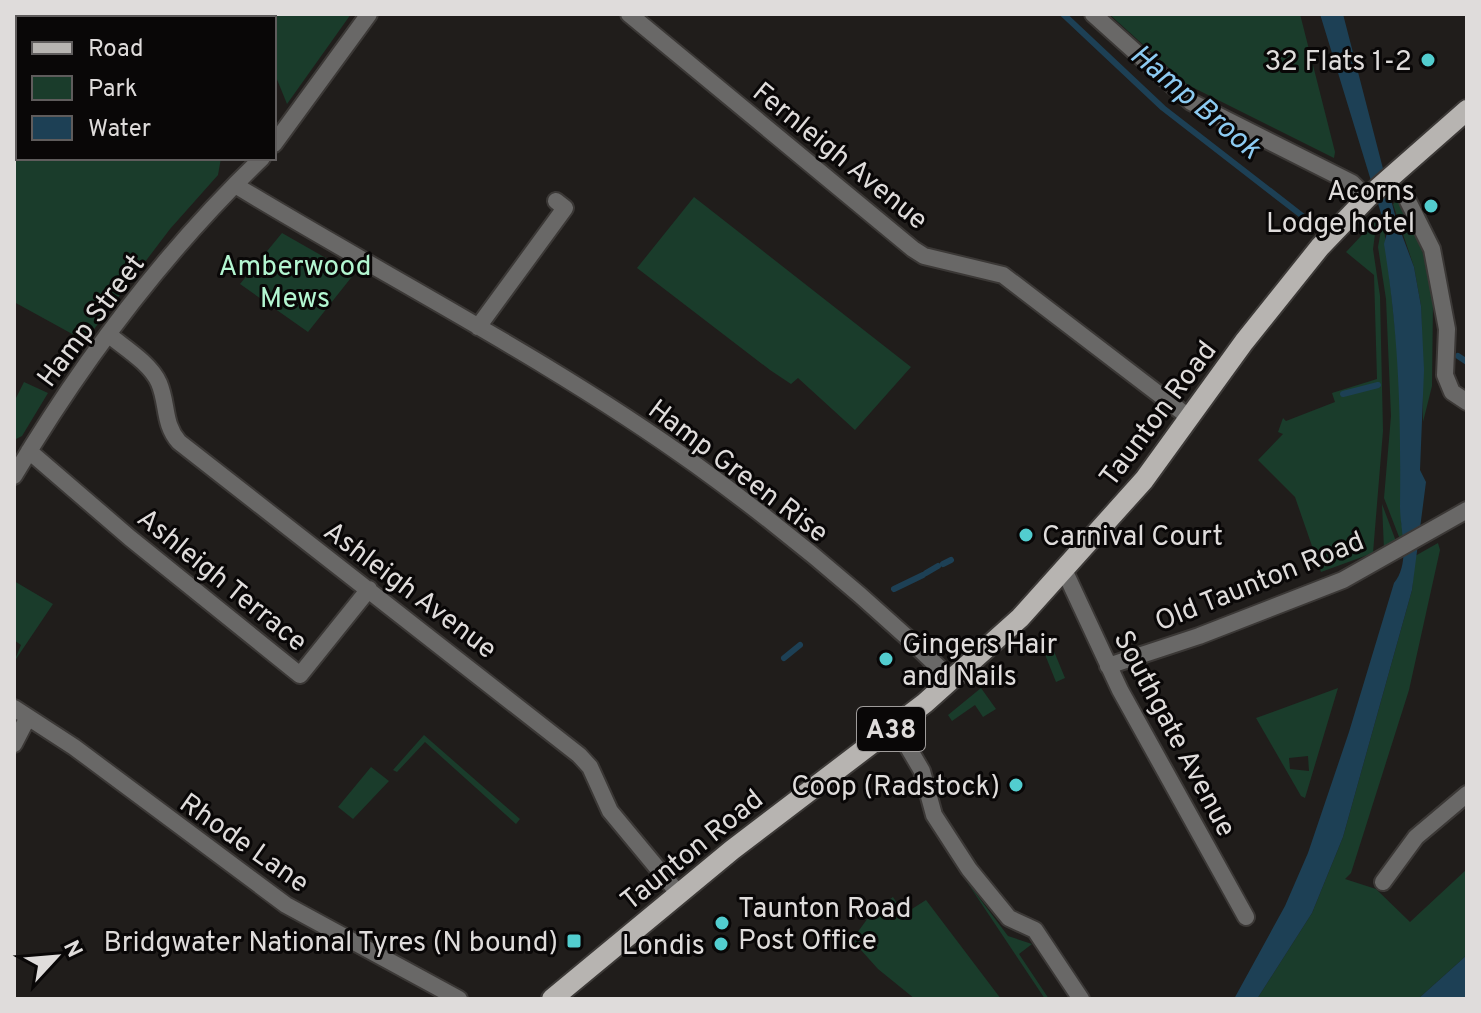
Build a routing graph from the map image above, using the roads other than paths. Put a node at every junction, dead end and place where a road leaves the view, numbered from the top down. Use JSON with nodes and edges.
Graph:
{"nodes":[{"id":1,"x":369,"y":14,"type":"edge"},
{"id":2,"x":629,"y":14,"type":"edge"},
{"id":3,"x":1093,"y":14,"type":"edge"},
{"id":4,"x":1467,"y":110,"type":"edge"},
{"id":5,"x":276,"y":141,"type":"edge"},
{"id":6,"x":260,"y":160,"type":"edge"},
{"id":7,"x":235,"y":185,"type":"junction"},
{"id":8,"x":1367,"y":198,"type":"junction"},
{"id":9,"x":1408,"y":201,"type":"dead end"},
{"id":10,"x":566,"y":208,"type":"dead end"},
{"id":11,"x":478,"y":327,"type":"junction"},
{"id":12,"x":109,"y":335,"type":"junction"},
{"id":13,"x":1467,"y":402,"type":"edge"},
{"id":14,"x":1190,"y":418,"type":"junction"},
{"id":15,"x":29,"y":451,"type":"junction"},
{"id":16,"x":14,"y":476,"type":"edge"},
{"id":17,"x":1467,"y":510,"type":"edge"},
{"id":18,"x":1065,"y":572,"type":"junction"},
{"id":19,"x":369,"y":589,"type":"junction"},
{"id":20,"x":1108,"y":666,"type":"junction"},
{"id":21,"x":951,"y":679,"type":"junction"},
{"id":22,"x":21,"y":713,"type":"edge"},
{"id":23,"x":895,"y":725,"type":"junction"},
{"id":24,"x":14,"y":744,"type":"edge"},
{"id":25,"x":1467,"y":794,"type":"edge"},
{"id":26,"x":1383,"y":882,"type":"dead end"},
{"id":27,"x":678,"y":893,"type":"junction"},
{"id":28,"x":1246,"y":917,"type":"dead end"},
{"id":29,"x":459,"y":999,"type":"edge"},
{"id":30,"x":552,"y":999,"type":"edge"},
{"id":31,"x":1081,"y":999,"type":"edge"}],
"edges":[{"from":1,"to":5,"type":"street"},
{"from":2,"to":14,"type":"street","name":"Fernleigh Avenue"},
{"from":3,"to":8,"type":"street"},
{"from":4,"to":8,"type":"main road","number":"A38"},
{"from":6,"to":7,"type":"street","name":"Hamp Street"},
{"from":7,"to":11,"type":"street","name":"Hamp Green Rise"},
{"from":7,"to":12,"type":"street","name":"Hamp Street"},
{"from":8,"to":14,"type":"main road","name":"Taunton Road","number":"A38"},
{"from":9,"to":13,"type":"street"},
{"from":10,"to":11,"type":"street"},
{"from":11,"to":21,"type":"street","name":"Hamp Green Rise"},
{"from":12,"to":15,"type":"street","name":"Hamp Street"},
{"from":12,"to":19,"type":"street","name":"Ashleigh Avenue"},
{"from":14,"to":18,"type":"main road","name":"Taunton Road","number":"A38"},
{"from":15,"to":16,"type":"street","name":"Hamp Street"},
{"from":15,"to":19,"type":"street","name":"Ashleigh Terrace"},
{"from":17,"to":20,"type":"street","name":"Old Taunton Road"},
{"from":18,"to":20,"type":"street","name":"Southgate Avenue"},
{"from":18,"to":21,"type":"main road","name":"Taunton Road","number":"A38"},
{"from":19,"to":27,"type":"street","name":"Ashleigh Avenue"},
{"from":20,"to":28,"type":"street","name":"Southgate Avenue"},
{"from":21,"to":23,"type":"main road","name":"Taunton Road","number":"A38"},
{"from":22,"to":24,"type":"street"},
{"from":22,"to":29,"type":"street","name":"Rhode Lane"},
{"from":23,"to":27,"type":"main road","name":"Taunton Road","number":"A38"},
{"from":23,"to":31,"type":"street"},
{"from":25,"to":26,"type":"street"},
{"from":27,"to":30,"type":"main road","name":"Taunton Road","number":"A38"}]}
